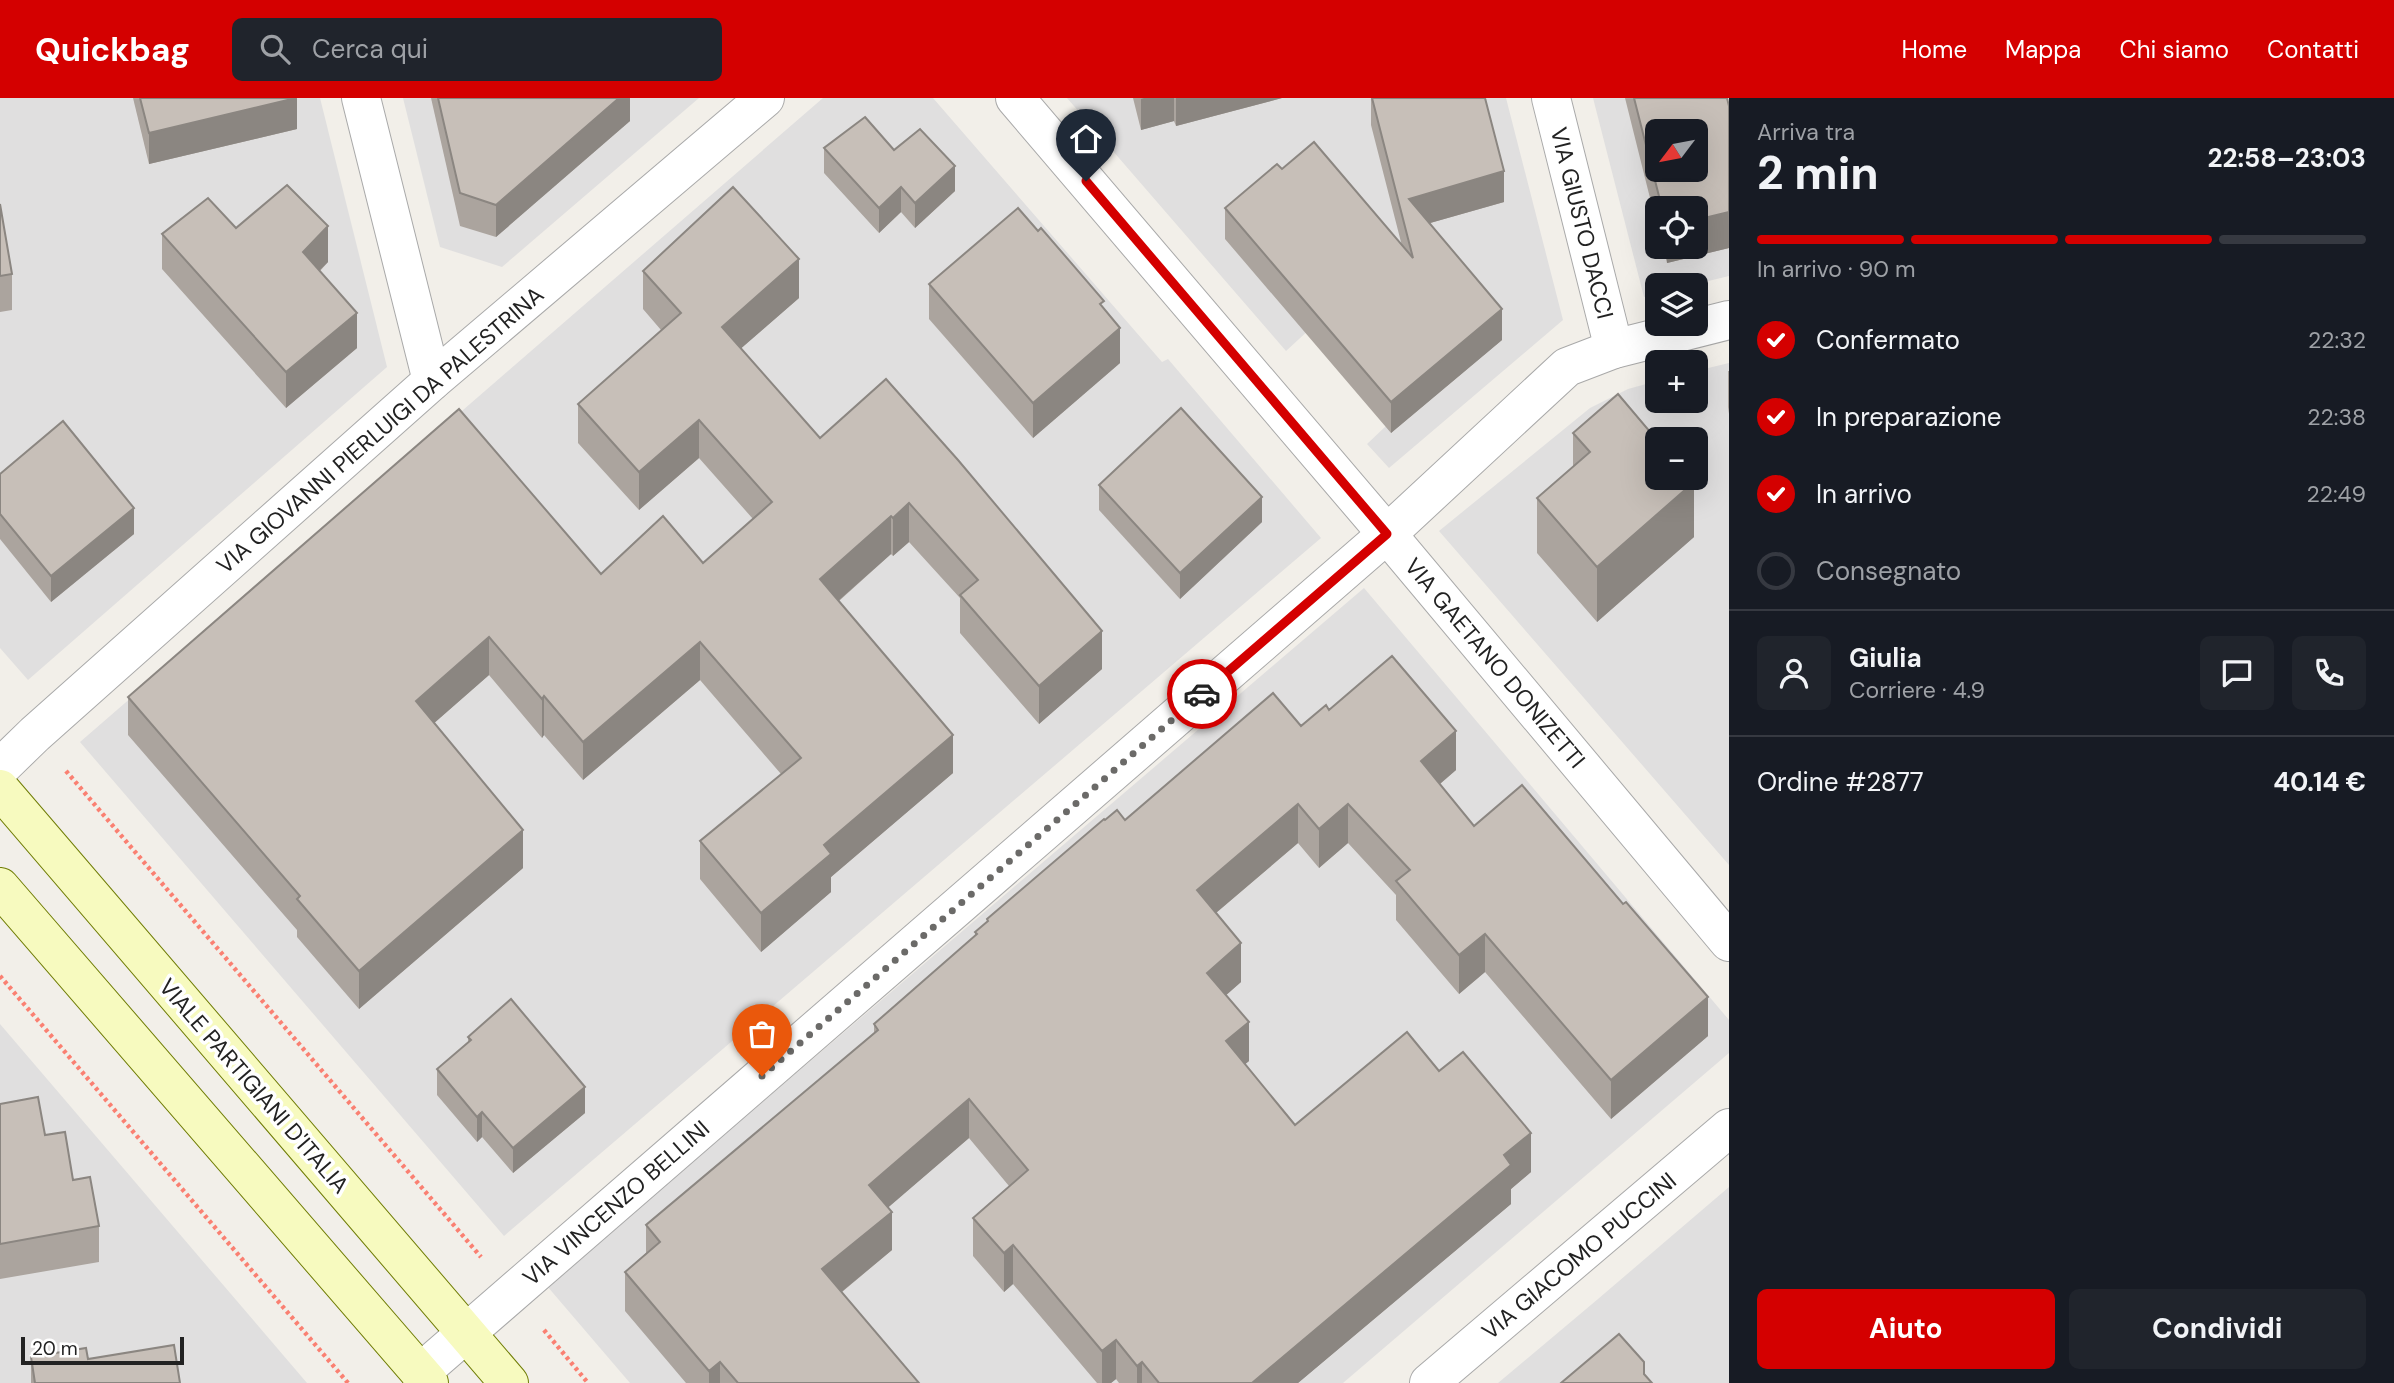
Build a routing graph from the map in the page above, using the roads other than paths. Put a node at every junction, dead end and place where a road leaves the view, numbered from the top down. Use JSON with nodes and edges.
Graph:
{"nodes":[{"id":1,"x":361,"y":98,"type":"edge"},
{"id":2,"x":765,"y":98,"type":"edge"},
{"id":3,"x":1015,"y":98,"type":"edge"},
{"id":4,"x":1551,"y":98,"type":"edge"},
{"id":5,"x":1729,"y":320,"type":"edge"},
{"id":6,"x":1614,"y":349,"type":"junction"},
{"id":7,"x":432,"y":381,"type":"junction"},
{"id":8,"x":1387,"y":534,"type":"junction"},
{"id":9,"x":0,"y":768,"type":"edge"},
{"id":10,"x":0,"y":789,"type":"edge"},
{"id":11,"x":0,"y":887,"type":"edge"},
{"id":12,"x":1729,"y":942,"type":"edge"},
{"id":13,"x":1729,"y":1128,"type":"edge"},
{"id":14,"x":466,"y":1333,"type":"junction"},
{"id":15,"x":424,"y":1378,"type":"edge"},
{"id":16,"x":509,"y":1383,"type":"edge"},
{"id":17,"x":1429,"y":1383,"type":"edge"}],
"edges":[{"from":1,"to":7,"type":"street"},
{"from":2,"to":7,"type":"street","name":"VIA GIOVANNI PIERLUIGI DA PALESTRINA"},
{"from":3,"to":8,"type":"street","name":"VIA GAETANO DONIZETTI"},
{"from":4,"to":6,"type":"street","name":"VIA GIUSTO DACCI"},
{"from":5,"to":6,"type":"street","name":"VIA VINCENZO BELLINI"},
{"from":6,"to":8,"type":"street","name":"VIA VINCENZO BELLINI"},
{"from":7,"to":9,"type":"street","name":"VIA GIOVANNI PIERLUIGI DA PALESTRINA"},
{"from":8,"to":12,"type":"street","name":"VIA GAETANO DONIZETTI"},
{"from":8,"to":14,"type":"street","name":"VIA VINCENZO BELLINI"},
{"from":10,"to":14,"type":"main road","name":"VIALE PARTIGIANI D'ITALIA"},
{"from":11,"to":15,"type":"main road"},
{"from":13,"to":17,"type":"street","name":"VIA GIACOMO PUCCINI"},
{"from":14,"to":15,"type":"street","name":"VIA VINCENZO BELLINI"},
{"from":14,"to":16,"type":"main road","name":"VIALE PARTIGIANI D'ITALIA"}]}
